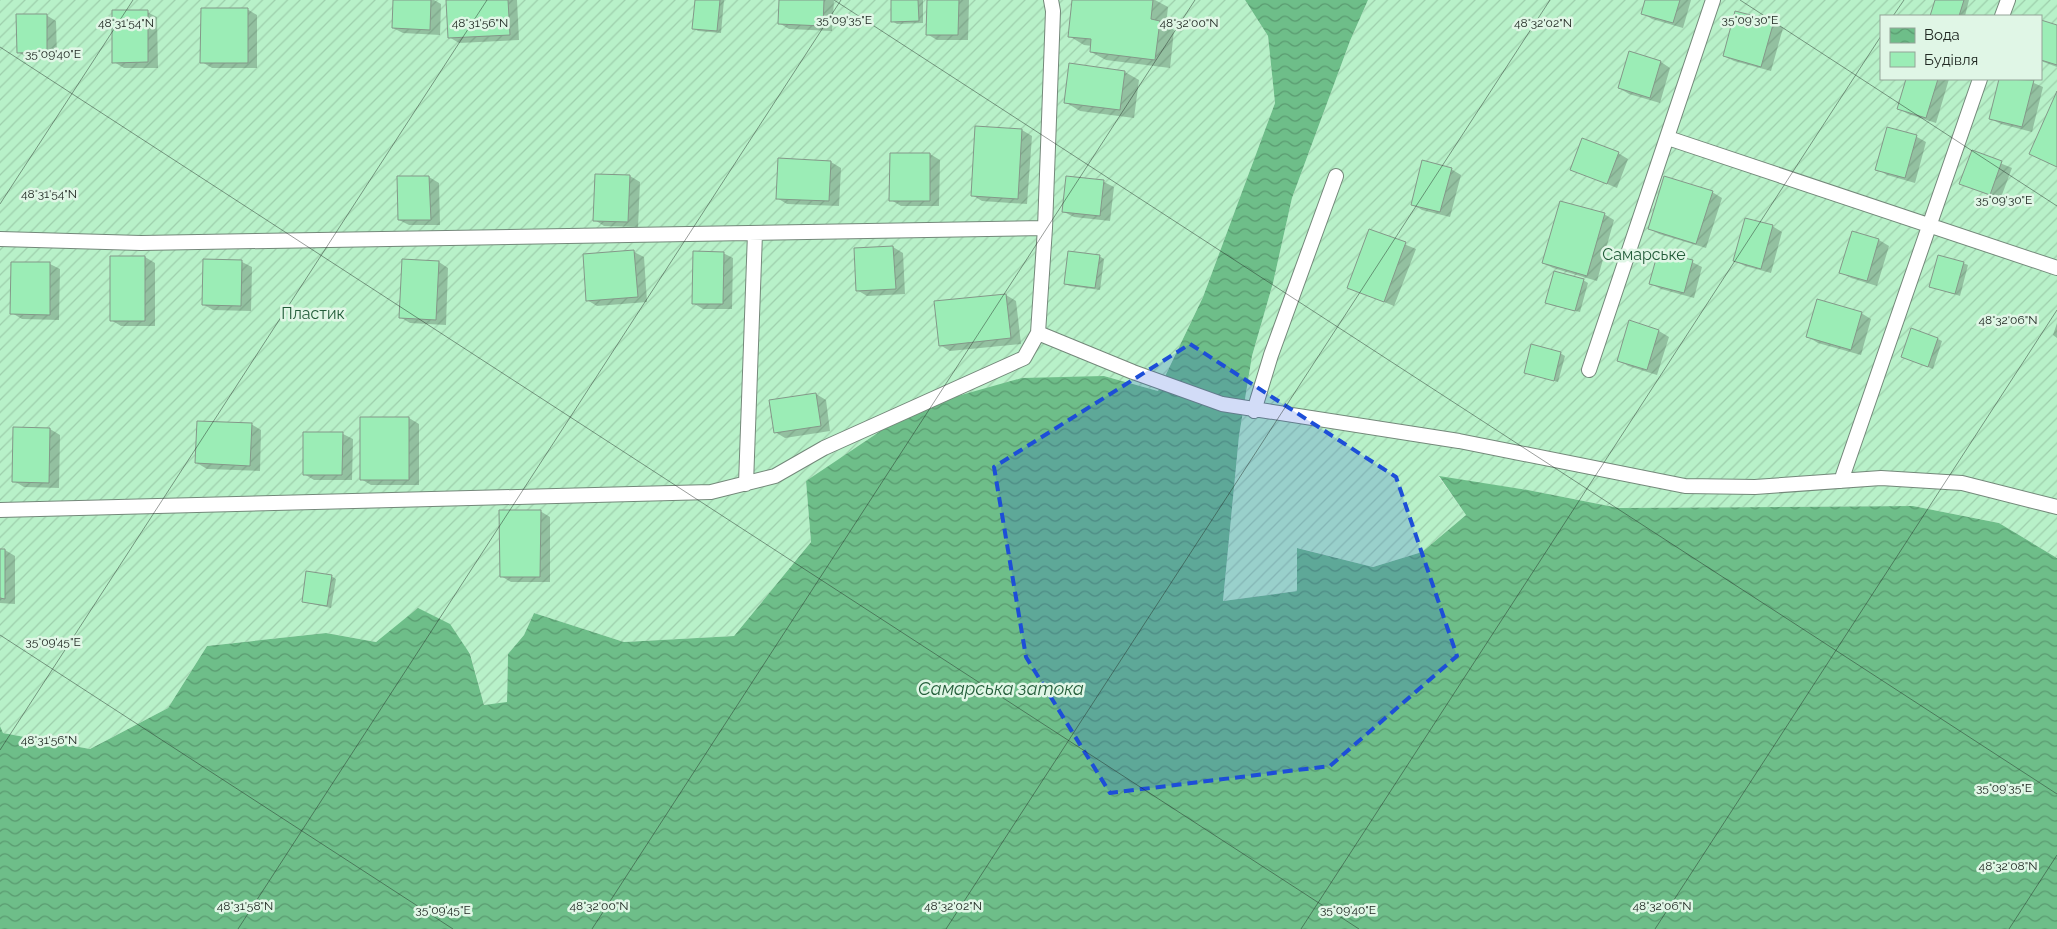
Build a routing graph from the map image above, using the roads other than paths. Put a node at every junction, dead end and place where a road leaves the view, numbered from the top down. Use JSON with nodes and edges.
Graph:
{"nodes":[{"id":1,"x":1051,"y":0,"type":"edge"},
{"id":2,"x":1713,"y":0,"type":"edge"},
{"id":3,"x":2008,"y":0,"type":"edge"},
{"id":4,"x":2002,"y":15,"type":"edge"},
{"id":5,"x":1980,"y":80,"type":"edge"},
{"id":6,"x":1668,"y":138,"type":"junction"},
{"id":7,"x":1336,"y":176,"type":"dead end"},
{"id":8,"x":1930,"y":224,"type":"junction"},
{"id":9,"x":1045,"y":228,"type":"junction"},
{"id":10,"x":755,"y":232,"type":"junction"},
{"id":11,"x":0,"y":239,"type":"edge"},
{"id":12,"x":2057,"y":268,"type":"edge"},
{"id":13,"x":1038,"y":333,"type":"junction"},
{"id":14,"x":1589,"y":370,"type":"dead end"},
{"id":15,"x":1254,"y":410,"type":"junction"},
{"id":16,"x":1841,"y":481,"type":"junction"},
{"id":17,"x":746,"y":484,"type":"junction"},
{"id":18,"x":2057,"y":507,"type":"edge"},
{"id":19,"x":0,"y":510,"type":"edge"}],
"edges":[{"from":1,"to":9,"type":"lane"},
{"from":2,"to":6,"type":"lane"},
{"from":3,"to":4,"type":"lane"},
{"from":5,"to":8,"type":"lane"},
{"from":6,"to":8,"type":"lane"},
{"from":6,"to":14,"type":"lane"},
{"from":7,"to":15,"type":"lane"},
{"from":8,"to":12,"type":"lane"},
{"from":8,"to":16,"type":"lane"},
{"from":9,"to":10,"type":"lane"},
{"from":9,"to":13,"type":"lane"},
{"from":10,"to":11,"type":"lane"},
{"from":10,"to":17,"type":"lane"},
{"from":13,"to":15,"type":"lane"},
{"from":13,"to":17,"type":"lane"},
{"from":15,"to":16,"type":"lane"},
{"from":16,"to":18,"type":"lane"},
{"from":17,"to":19,"type":"lane"}]}
